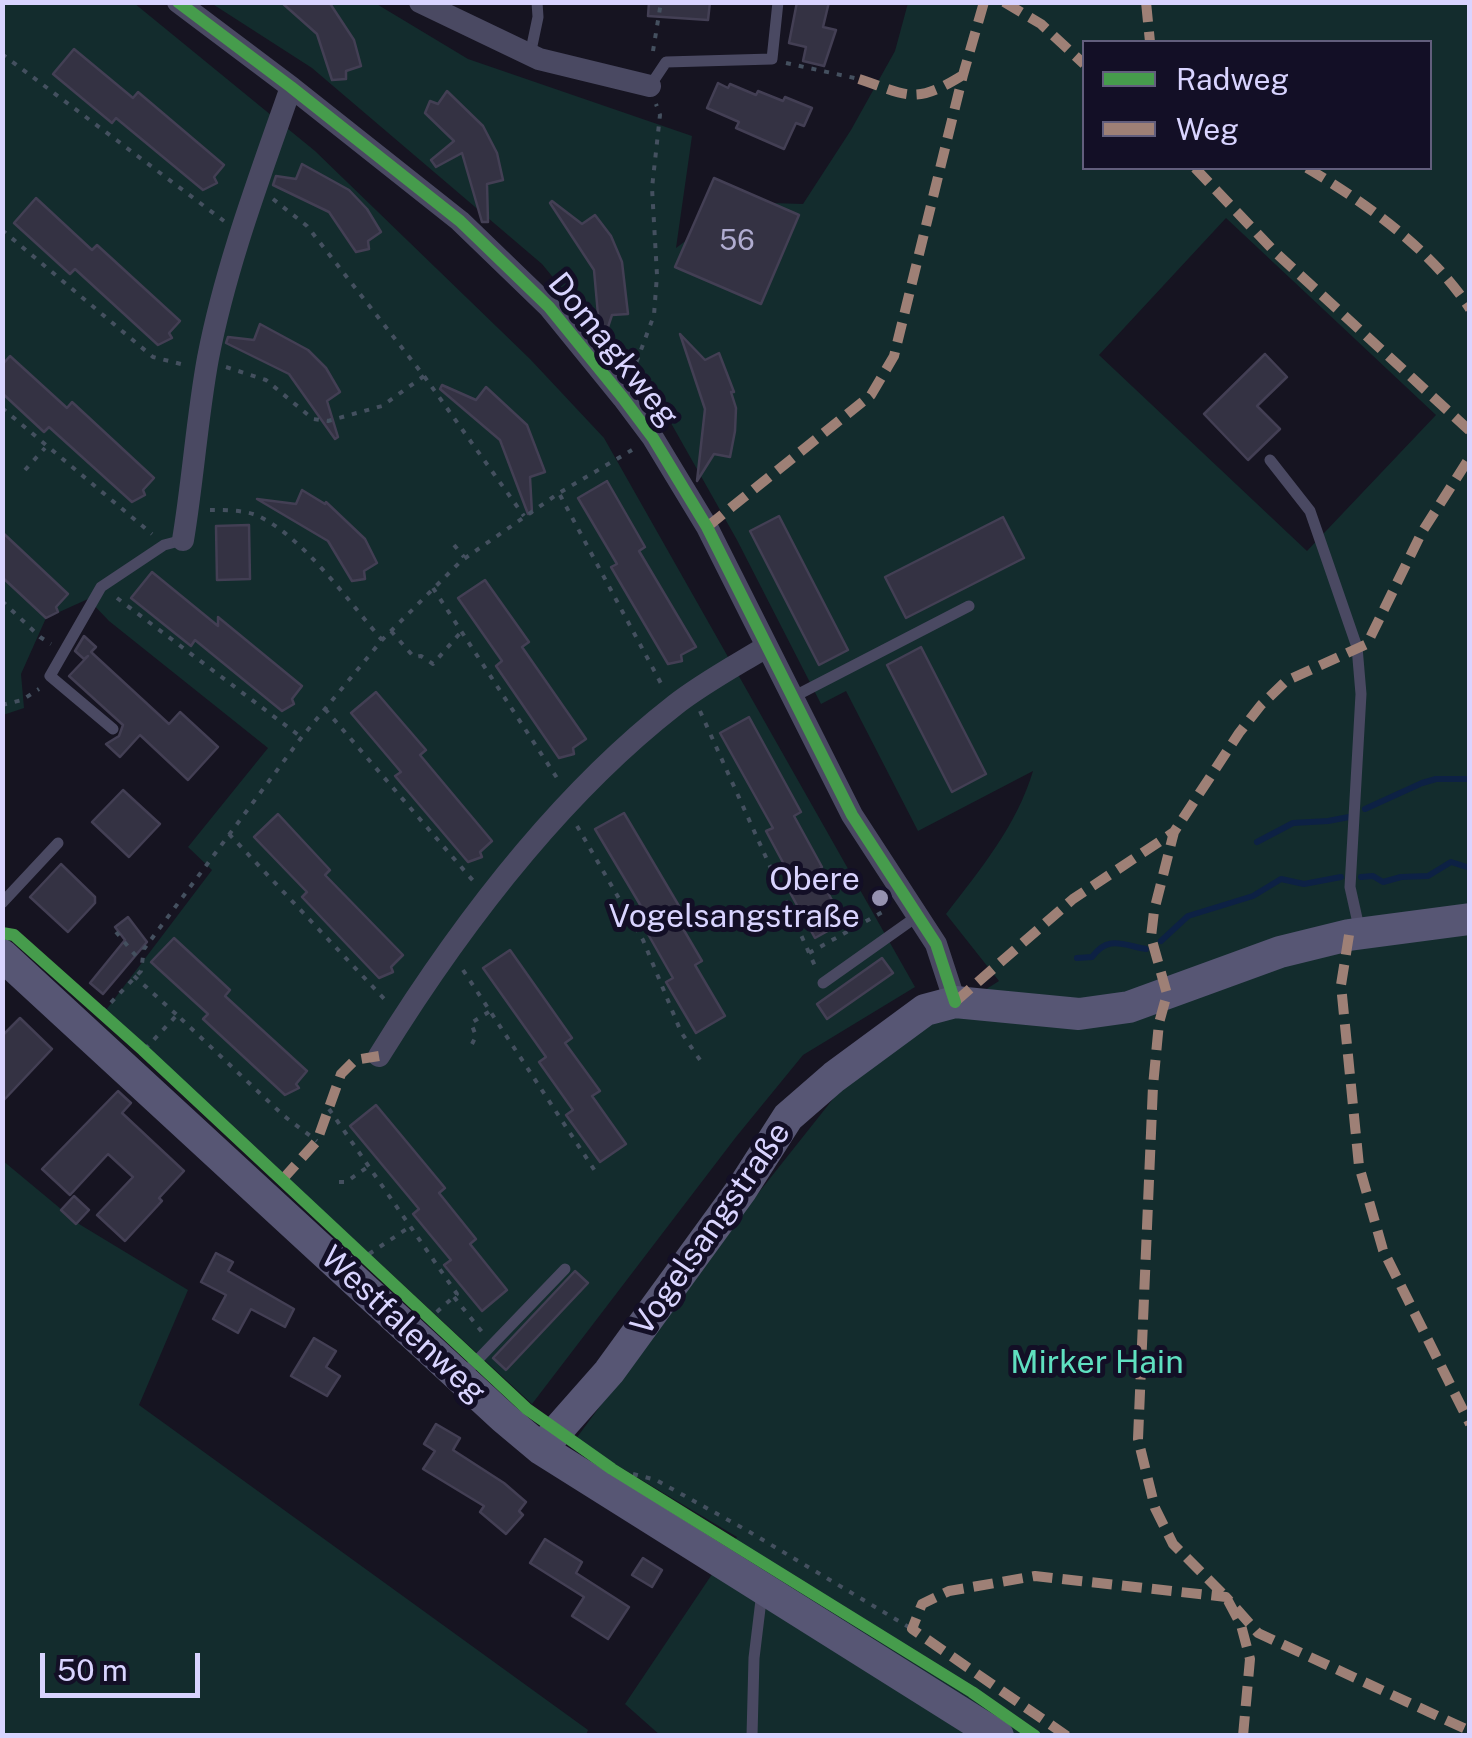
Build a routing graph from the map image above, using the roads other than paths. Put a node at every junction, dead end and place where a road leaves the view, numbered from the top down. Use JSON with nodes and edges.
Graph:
{"nodes":[{"id":1,"x":178,"y":2,"type":"edge"},
{"id":2,"x":420,"y":2,"type":"edge"},
{"id":3,"x":537,"y":2,"type":"edge"},
{"id":4,"x":778,"y":2,"type":"edge"},
{"id":5,"x":530,"y":54,"type":"junction"},
{"id":6,"x":650,"y":86,"type":"joint"},
{"id":7,"x":291,"y":87,"type":"junction"},
{"id":8,"x":1270,"y":460,"type":"dead end"},
{"id":9,"x":174,"y":542,"type":"joint"},
{"id":10,"x":969,"y":606,"type":"dead end"},
{"id":11,"x":766,"y":647,"type":"junction"},
{"id":12,"x":793,"y":697,"type":"junction"},
{"id":13,"x":114,"y":730,"type":"dead end"},
{"id":14,"x":58,"y":843,"type":"dead end"},
{"id":15,"x":2,"y":903,"type":"edge"},
{"id":16,"x":913,"y":907,"type":"junction"},
{"id":17,"x":1470,"y":918,"type":"edge"},
{"id":18,"x":1360,"y":934,"type":"junction"},
{"id":19,"x":2,"y":955,"type":"edge"},
{"id":20,"x":822,"y":983,"type":"road end"},
{"id":21,"x":955,"y":1002,"type":"junction"},
{"id":22,"x":379,"y":1056,"type":"dead end"},
{"id":23,"x":565,"y":1268,"type":"dead end"},
{"id":24,"x":461,"y":1378,"type":"junction"},
{"id":25,"x":542,"y":1449,"type":"junction"},
{"id":26,"x":763,"y":1588,"type":"junction"},
{"id":27,"x":752,"y":1736,"type":"edge"},
{"id":28,"x":998,"y":1736,"type":"edge"}],
"edges":[{"from":1,"to":7,"type":"street","name":"Domagkweg"},
{"from":2,"to":5,"type":"street"},
{"from":3,"to":5,"type":"lane"},
{"from":4,"to":6,"type":"lane"},
{"from":5,"to":6,"type":"street"},
{"from":7,"to":9,"type":"street"},
{"from":7,"to":11,"type":"street","name":"Domagkweg"},
{"from":8,"to":18,"type":"lane"},
{"from":9,"to":13,"type":"lane"},
{"from":10,"to":12,"type":"lane"},
{"from":11,"to":12,"type":"street","name":"Domagkweg"},
{"from":11,"to":22,"type":"street"},
{"from":12,"to":16,"type":"street","name":"Domagkweg"},
{"from":14,"to":15,"type":"lane"},
{"from":16,"to":20,"type":"lane"},
{"from":16,"to":21,"type":"street","name":"Domagkweg"},
{"from":17,"to":18,"type":"street","name":"Vogelsangstraße"},
{"from":18,"to":21,"type":"street","name":"Vogelsangstraße"},
{"from":19,"to":24,"type":"street","name":"Westfalenweg"},
{"from":21,"to":25,"type":"street","name":"Vogelsangstraße"},
{"from":23,"to":24,"type":"lane"},
{"from":24,"to":25,"type":"street","name":"Westfalenweg"},
{"from":25,"to":26,"type":"street","name":"Westfalenweg"},
{"from":26,"to":27,"type":"lane"},
{"from":26,"to":28,"type":"street","name":"Westfalenweg"}]}
